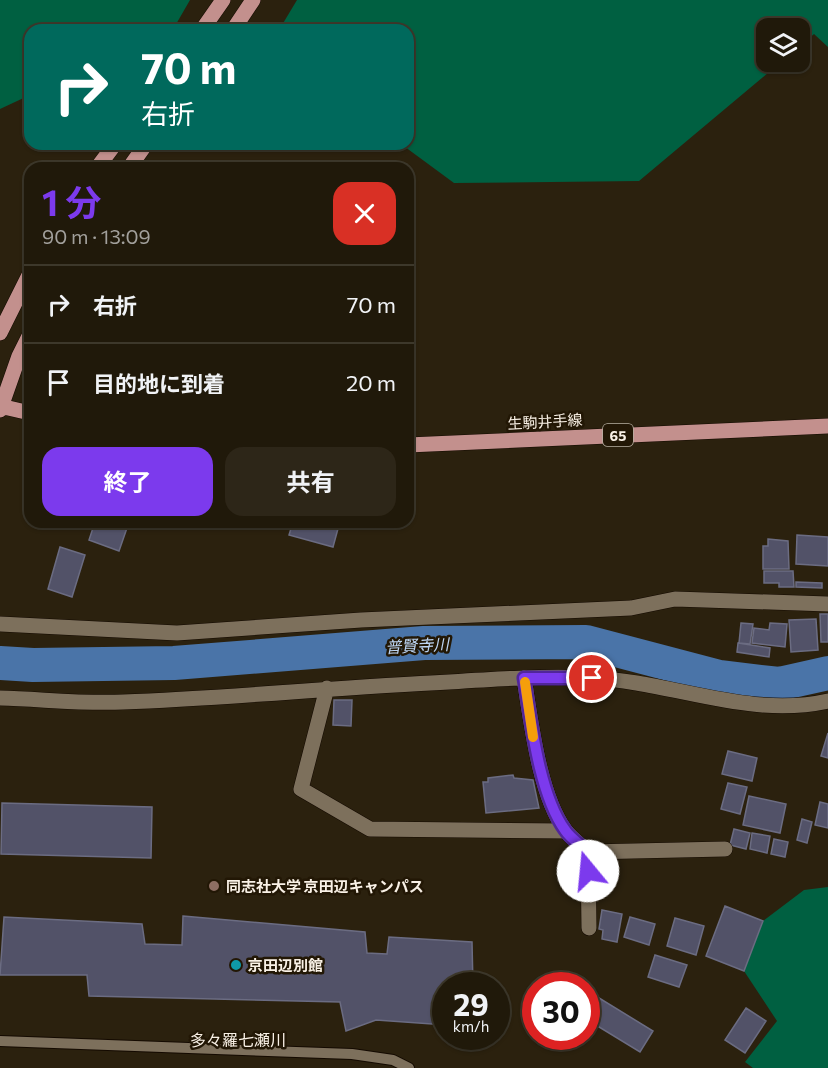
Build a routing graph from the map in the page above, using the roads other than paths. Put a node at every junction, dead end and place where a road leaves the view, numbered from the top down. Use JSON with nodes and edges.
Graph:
{"nodes":[{"id":1,"x":223,"y":0,"type":"edge"},
{"id":2,"x":253,"y":0,"type":"edge"},
{"id":3,"x":206,"y":24,"type":"edge"},
{"id":4,"x":236,"y":24,"type":"edge"},
{"id":5,"x":24,"y":285,"type":"edge"},
{"id":6,"x":0,"y":333,"type":"edge"},
{"id":7,"x":24,"y":349,"type":"edge"},
{"id":8,"x":0,"y":408,"type":"edge"},
{"id":9,"x":24,"y":412,"type":"edge"},
{"id":10,"x":828,"y":426,"type":"edge"},
{"id":11,"x":414,"y":445,"type":"edge"},
{"id":12,"x":828,"y":604,"type":"edge"},
{"id":13,"x":0,"y":624,"type":"edge"},
{"id":14,"x":524,"y":678,"type":"junction"},
{"id":15,"x":327,"y":688,"type":"junction"},
{"id":16,"x":0,"y":698,"type":"edge"},
{"id":17,"x":828,"y":701,"type":"edge"},
{"id":18,"x":565,"y":831,"type":"junction"},
{"id":19,"x":725,"y":849,"type":"dead end"},
{"id":20,"x":588,"y":852,"type":"junction"},
{"id":21,"x":589,"y":928,"type":"dead end"},
{"id":22,"x":0,"y":1041,"type":"edge"},
{"id":23,"x":409,"y":1068,"type":"edge"}],
"edges":[{"from":1,"to":3,"type":"main road"},
{"from":2,"to":4,"type":"main road"},
{"from":5,"to":6,"type":"main road"},
{"from":7,"to":8,"type":"main road"},
{"from":8,"to":9,"type":"main road"},
{"from":10,"to":11,"type":"main road","name":"生駒井手線","number":"65"},
{"from":12,"to":13,"type":"street"},
{"from":14,"to":15,"type":"street"},
{"from":14,"to":17,"type":"street"},
{"from":14,"to":18,"type":"street"},
{"from":15,"to":16,"type":"street"},
{"from":15,"to":18,"type":"street"},
{"from":18,"to":20,"type":"street"},
{"from":19,"to":20,"type":"street"},
{"from":20,"to":21,"type":"street"},
{"from":22,"to":23,"type":"lane"}]}
